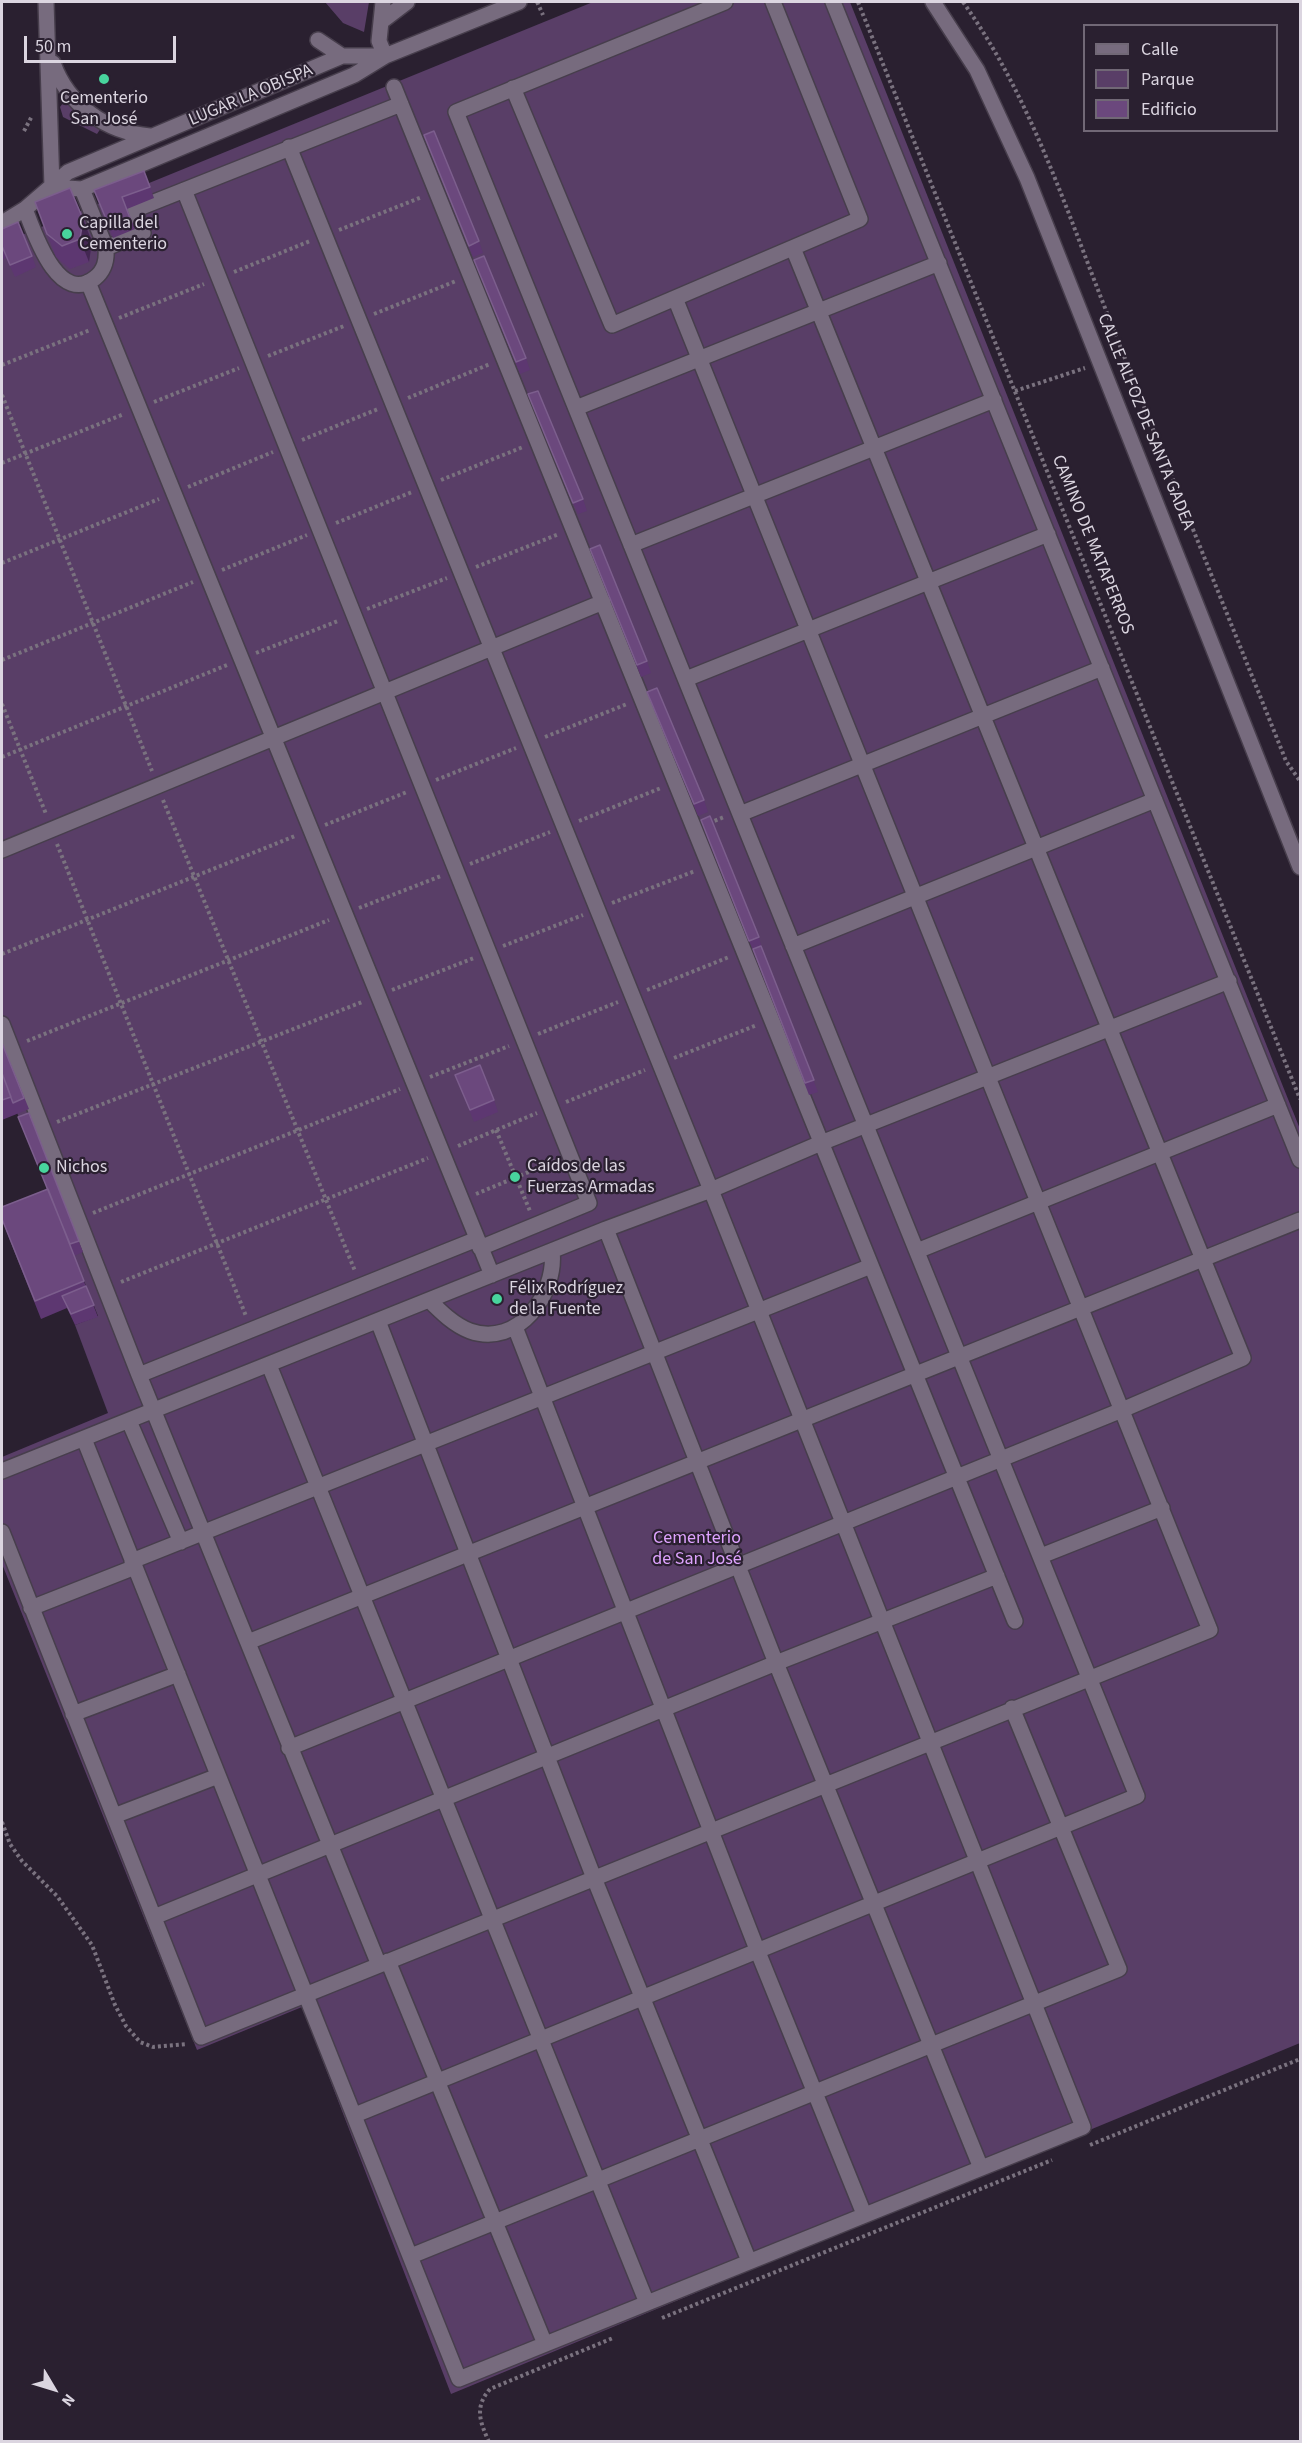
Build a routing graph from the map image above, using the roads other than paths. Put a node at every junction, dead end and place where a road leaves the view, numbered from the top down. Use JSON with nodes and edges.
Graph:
{"nodes":[{"id":1,"x":46,"y":2,"type":"edge"},
{"id":2,"x":383,"y":2,"type":"edge"},
{"id":3,"x":393,"y":2,"type":"edge"},
{"id":4,"x":407,"y":2,"type":"edge"},
{"id":5,"x":519,"y":2,"type":"edge"},
{"id":6,"x":725,"y":2,"type":"edge"},
{"id":7,"x":774,"y":2,"type":"edge"},
{"id":8,"x":833,"y":2,"type":"edge"},
{"id":9,"x":933,"y":2,"type":"edge"},
{"id":10,"x":382,"y":21,"type":"junction"},
{"id":11,"x":318,"y":40,"type":"dead end"},
{"id":12,"x":48,"y":52,"type":"junction"},
{"id":13,"x":342,"y":56,"type":"junction"},
{"id":14,"x":385,"y":56,"type":"junction"},
{"id":15,"x":394,"y":87,"type":"dead end"},
{"id":16,"x":513,"y":88,"type":"junction"},
{"id":17,"x":401,"y":104,"type":"junction"},
{"id":18,"x":153,"y":136,"type":"junction"},
{"id":19,"x":289,"y":147,"type":"junction"},
{"id":20,"x":52,"y":187,"type":"junction"},
{"id":21,"x":82,"y":189,"type":"junction"},
{"id":22,"x":184,"y":190,"type":"junction"},
{"id":23,"x":25,"y":209,"type":"junction"},
{"id":24,"x":2,"y":223,"type":"edge"},
{"id":25,"x":106,"y":248,"type":"junction"},
{"id":26,"x":793,"y":248,"type":"junction"},
{"id":27,"x":939,"y":263,"type":"junction"},
{"id":28,"x":88,"y":282,"type":"junction"},
{"id":29,"x":675,"y":298,"type":"junction"},
{"id":30,"x":818,"y":312,"type":"junction"},
{"id":31,"x":699,"y":359,"type":"junction"},
{"id":32,"x":994,"y":400,"type":"junction"},
{"id":33,"x":576,"y":408,"type":"junction"},
{"id":34,"x":873,"y":448,"type":"junction"},
{"id":35,"x":754,"y":496,"type":"junction"},
{"id":36,"x":1048,"y":534,"type":"junction"},
{"id":37,"x":632,"y":545,"type":"junction"},
{"id":38,"x":927,"y":582,"type":"junction"},
{"id":39,"x":603,"y":602,"type":"junction"},
{"id":40,"x":809,"y":630,"type":"junction"},
{"id":41,"x":490,"y":649,"type":"junction"},
{"id":42,"x":1102,"y":668,"type":"junction"},
{"id":43,"x":686,"y":679,"type":"junction"},
{"id":44,"x":384,"y":692,"type":"junction"},
{"id":45,"x":982,"y":717,"type":"junction"},
{"id":46,"x":273,"y":738,"type":"junction"},
{"id":47,"x":863,"y":765,"type":"junction"},
{"id":48,"x":1155,"y":800,"type":"junction"},
{"id":49,"x":740,"y":812,"type":"junction"},
{"id":50,"x":1296,"y":843,"type":"edge"},
{"id":51,"x":1035,"y":849,"type":"junction"},
{"id":52,"x":2,"y":850,"type":"edge"},
{"id":53,"x":1300,"y":867,"type":"edge"},
{"id":54,"x":916,"y":896,"type":"junction"},
{"id":55,"x":793,"y":946,"type":"junction"},
{"id":56,"x":1228,"y":981,"type":"junction"},
{"id":57,"x":2,"y":1024,"type":"edge"},
{"id":58,"x":1108,"y":1029,"type":"junction"},
{"id":59,"x":989,"y":1076,"type":"junction"},
{"id":60,"x":1278,"y":1105,"type":"junction"},
{"id":61,"x":866,"y":1125,"type":"junction"},
{"id":62,"x":821,"y":1143,"type":"junction"},
{"id":63,"x":1159,"y":1153,"type":"junction"},
{"id":64,"x":1300,"y":1160,"type":"edge"},
{"id":65,"x":711,"y":1190,"type":"junction"},
{"id":66,"x":1039,"y":1202,"type":"junction"},
{"id":67,"x":1300,"y":1220,"type":"edge"},
{"id":68,"x":606,"y":1229,"type":"junction"},
{"id":69,"x":479,"y":1244,"type":"junction"},
{"id":70,"x":552,"y":1251,"type":"junction"},
{"id":71,"x":917,"y":1251,"type":"junction"},
{"id":72,"x":1202,"y":1259,"type":"junction"},
{"id":73,"x":871,"y":1266,"type":"junction"},
{"id":74,"x":492,"y":1275,"type":"junction"},
{"id":75,"x":429,"y":1300,"type":"junction"},
{"id":76,"x":1081,"y":1308,"type":"junction"},
{"id":77,"x":759,"y":1311,"type":"junction"},
{"id":78,"x":378,"y":1321,"type":"junction"},
{"id":79,"x":515,"y":1327,"type":"junction"},
{"id":80,"x":655,"y":1352,"type":"junction"},
{"id":81,"x":960,"y":1356,"type":"junction"},
{"id":82,"x":269,"y":1365,"type":"junction"},
{"id":83,"x":140,"y":1375,"type":"junction"},
{"id":84,"x":915,"y":1375,"type":"junction"},
{"id":85,"x":542,"y":1398,"type":"junction"},
{"id":86,"x":155,"y":1410,"type":"junction"},
{"id":87,"x":1122,"y":1410,"type":"junction"},
{"id":88,"x":802,"y":1420,"type":"junction"},
{"id":89,"x":129,"y":1421,"type":"junction"},
{"id":90,"x":84,"y":1439,"type":"junction"},
{"id":91,"x":426,"y":1444,"type":"junction"},
{"id":92,"x":1001,"y":1458,"type":"junction"},
{"id":93,"x":698,"y":1462,"type":"junction"},
{"id":94,"x":2,"y":1472,"type":"edge"},
{"id":95,"x":956,"y":1476,"type":"junction"},
{"id":96,"x":318,"y":1487,"type":"junction"},
{"id":97,"x":585,"y":1507,"type":"junction"},
{"id":98,"x":1162,"y":1508,"type":"junction"},
{"id":99,"x":843,"y":1523,"type":"junction"},
{"id":100,"x":2,"y":1532,"type":"edge"},
{"id":101,"x":204,"y":1533,"type":"junction"},
{"id":102,"x":181,"y":1542,"type":"junction"},
{"id":103,"x":469,"y":1554,"type":"junction"},
{"id":104,"x":1041,"y":1556,"type":"junction"},
{"id":105,"x":134,"y":1564,"type":"junction"},
{"id":106,"x":738,"y":1565,"type":"junction"},
{"id":107,"x":996,"y":1576,"type":"junction"},
{"id":108,"x":362,"y":1597,"type":"junction"},
{"id":109,"x":31,"y":1608,"type":"junction"},
{"id":110,"x":625,"y":1611,"type":"junction"},
{"id":111,"x":882,"y":1622,"type":"junction"},
{"id":112,"x":1015,"y":1622,"type":"dead end"},
{"id":113,"x":248,"y":1642,"type":"junction"},
{"id":114,"x":509,"y":1658,"type":"junction"},
{"id":115,"x":776,"y":1663,"type":"junction"},
{"id":116,"x":178,"y":1674,"type":"junction"},
{"id":117,"x":1090,"y":1677,"type":"junction"},
{"id":118,"x":404,"y":1701,"type":"junction"},
{"id":119,"x":1012,"y":1708,"type":"junction"},
{"id":120,"x":663,"y":1709,"type":"junction"},
{"id":121,"x":73,"y":1714,"type":"junction"},
{"id":122,"x":930,"y":1741,"type":"junction"},
{"id":123,"x":290,"y":1748,"type":"junction"},
{"id":124,"x":547,"y":1756,"type":"junction"},
{"id":125,"x":218,"y":1776,"type":"junction"},
{"id":126,"x":825,"y":1783,"type":"junction"},
{"id":127,"x":443,"y":1799,"type":"junction"},
{"id":128,"x":114,"y":1816,"type":"junction"},
{"id":129,"x":1062,"y":1827,"type":"junction"},
{"id":130,"x":710,"y":1830,"type":"junction"},
{"id":131,"x":328,"y":1844,"type":"junction"},
{"id":132,"x":977,"y":1862,"type":"junction"},
{"id":133,"x":258,"y":1874,"type":"junction"},
{"id":134,"x":594,"y":1878,"type":"junction"},
{"id":135,"x":874,"y":1904,"type":"junction"},
{"id":136,"x":154,"y":1917,"type":"junction"},
{"id":137,"x":491,"y":1920,"type":"junction"},
{"id":138,"x":758,"y":1952,"type":"junction"},
{"id":139,"x":383,"y":1963,"type":"junction"},
{"id":140,"x":306,"y":1995,"type":"junction"},
{"id":141,"x":643,"y":1998,"type":"junction"},
{"id":142,"x":1034,"y":2004,"type":"junction"},
{"id":143,"x":540,"y":2040,"type":"junction"},
{"id":144,"x":932,"y":2046,"type":"junction"},
{"id":145,"x":438,"y":2081,"type":"junction"},
{"id":146,"x":817,"y":2094,"type":"junction"},
{"id":147,"x":355,"y":2115,"type":"junction"},
{"id":148,"x":700,"y":2140,"type":"junction"},
{"id":149,"x":981,"y":2168,"type":"junction"},
{"id":150,"x":597,"y":2182,"type":"junction"},
{"id":151,"x":864,"y":2214,"type":"junction"},
{"id":152,"x":495,"y":2223,"type":"junction"},
{"id":153,"x":411,"y":2256,"type":"junction"},
{"id":154,"x":749,"y":2261,"type":"junction"},
{"id":155,"x":646,"y":2303,"type":"junction"},
{"id":156,"x":545,"y":2344,"type":"junction"}],
"edges":[{"from":1,"to":12,"type":"street"},
{"from":2,"to":10,"type":"street"},
{"from":3,"to":10,"type":"street"},
{"from":4,"to":10,"type":"street"},
{"from":5,"to":14,"type":"street","name":"LUGAR LA OBISPA"},
{"from":6,"to":16,"type":"street"},
{"from":7,"to":26,"type":"street"},
{"from":8,"to":27,"type":"street"},
{"from":9,"to":50,"type":"street","name":"CALLE ALFOZ DE SANTA GADEA"},
{"from":10,"to":14,"type":"street"},
{"from":11,"to":13,"type":"street"},
{"from":12,"to":18,"type":"street"},
{"from":12,"to":20,"type":"street"},
{"from":13,"to":14,"type":"street"},
{"from":13,"to":18,"type":"street"},
{"from":14,"to":21,"type":"street","name":"LUGAR LA OBISPA"},
{"from":15,"to":17,"type":"street"},
{"from":16,"to":29,"type":"street"},
{"from":16,"to":33,"type":"street"},
{"from":17,"to":19,"type":"street"},
{"from":17,"to":39,"type":"street"},
{"from":18,"to":20,"type":"street"},
{"from":19,"to":22,"type":"street"},
{"from":19,"to":41,"type":"street"},
{"from":20,"to":21,"type":"street","name":"LUGAR LA OBISPA"},
{"from":20,"to":23,"type":"street"},
{"from":21,"to":25,"type":"street"},
{"from":22,"to":25,"type":"street"},
{"from":22,"to":44,"type":"street"},
{"from":23,"to":24,"type":"street"},
{"from":23,"to":28,"type":"street"},
{"from":25,"to":28,"type":"street"},
{"from":26,"to":29,"type":"street"},
{"from":26,"to":30,"type":"street"},
{"from":27,"to":30,"type":"street"},
{"from":27,"to":32,"type":"street"},
{"from":28,"to":46,"type":"street"},
{"from":29,"to":31,"type":"street"},
{"from":30,"to":31,"type":"street"},
{"from":30,"to":34,"type":"street"},
{"from":31,"to":33,"type":"street"},
{"from":31,"to":35,"type":"street"},
{"from":32,"to":34,"type":"street"},
{"from":32,"to":36,"type":"street"},
{"from":33,"to":37,"type":"street"},
{"from":34,"to":35,"type":"street"},
{"from":34,"to":38,"type":"street"},
{"from":35,"to":37,"type":"street"},
{"from":35,"to":40,"type":"street"},
{"from":36,"to":38,"type":"street"},
{"from":36,"to":42,"type":"street"},
{"from":37,"to":43,"type":"street"},
{"from":38,"to":40,"type":"street"},
{"from":38,"to":45,"type":"street"},
{"from":39,"to":41,"type":"street"},
{"from":39,"to":62,"type":"street"},
{"from":40,"to":43,"type":"street"},
{"from":40,"to":47,"type":"street"},
{"from":41,"to":44,"type":"street"},
{"from":41,"to":65,"type":"street"},
{"from":42,"to":45,"type":"street"},
{"from":42,"to":48,"type":"street"},
{"from":43,"to":49,"type":"street"},
{"from":44,"to":46,"type":"street"},
{"from":44,"to":69,"type":"street"},
{"from":45,"to":47,"type":"street"},
{"from":45,"to":51,"type":"street"},
{"from":46,"to":52,"type":"street"},
{"from":46,"to":69,"type":"street"},
{"from":47,"to":49,"type":"street"},
{"from":47,"to":54,"type":"street"},
{"from":48,"to":51,"type":"street"},
{"from":48,"to":56,"type":"street"},
{"from":49,"to":55,"type":"street"},
{"from":50,"to":53,"type":"street","name":"CALLE ALFOZ DE SANTA GADEA"},
{"from":51,"to":54,"type":"street"},
{"from":51,"to":58,"type":"street"},
{"from":54,"to":55,"type":"street"},
{"from":54,"to":59,"type":"street"},
{"from":55,"to":61,"type":"street"},
{"from":56,"to":58,"type":"street"},
{"from":56,"to":60,"type":"street"},
{"from":57,"to":83,"type":"street"},
{"from":58,"to":59,"type":"street"},
{"from":58,"to":63,"type":"street"},
{"from":59,"to":61,"type":"street"},
{"from":59,"to":66,"type":"street"},
{"from":60,"to":63,"type":"street"},
{"from":60,"to":64,"type":"street"},
{"from":61,"to":62,"type":"street"},
{"from":61,"to":71,"type":"street"},
{"from":62,"to":65,"type":"street"},
{"from":62,"to":73,"type":"street"},
{"from":63,"to":66,"type":"street"},
{"from":63,"to":72,"type":"street"},
{"from":65,"to":68,"type":"street"},
{"from":65,"to":77,"type":"street"},
{"from":66,"to":71,"type":"street"},
{"from":66,"to":76,"type":"street"},
{"from":67,"to":72,"type":"street"},
{"from":68,"to":70,"type":"street"},
{"from":68,"to":80,"type":"street"},
{"from":69,"to":74,"type":"street"},
{"from":69,"to":83,"type":"street"},
{"from":70,"to":74,"type":"street"},
{"from":70,"to":79,"type":"street"},
{"from":71,"to":81,"type":"street"},
{"from":72,"to":76,"type":"street"},
{"from":72,"to":87,"type":"street"},
{"from":73,"to":77,"type":"street"},
{"from":73,"to":84,"type":"street"},
{"from":74,"to":75,"type":"street"},
{"from":75,"to":78,"type":"street"},
{"from":75,"to":79,"type":"street"},
{"from":76,"to":81,"type":"street"},
{"from":76,"to":87,"type":"street"},
{"from":77,"to":80,"type":"street"},
{"from":77,"to":88,"type":"street"},
{"from":78,"to":82,"type":"street"},
{"from":78,"to":91,"type":"street"},
{"from":79,"to":85,"type":"street"},
{"from":80,"to":85,"type":"street"},
{"from":80,"to":93,"type":"street"},
{"from":81,"to":84,"type":"street"},
{"from":81,"to":92,"type":"street"},
{"from":82,"to":86,"type":"street"},
{"from":82,"to":96,"type":"street"},
{"from":83,"to":86,"type":"street"},
{"from":84,"to":88,"type":"street"},
{"from":84,"to":95,"type":"street"},
{"from":85,"to":91,"type":"street"},
{"from":85,"to":97,"type":"street"},
{"from":86,"to":89,"type":"street"},
{"from":86,"to":101,"type":"street"},
{"from":87,"to":92,"type":"street"},
{"from":87,"to":98,"type":"street"},
{"from":88,"to":93,"type":"street"},
{"from":88,"to":99,"type":"street"},
{"from":89,"to":90,"type":"street"},
{"from":89,"to":102,"type":"street"},
{"from":90,"to":94,"type":"street"},
{"from":90,"to":105,"type":"street"},
{"from":91,"to":96,"type":"street"},
{"from":91,"to":103,"type":"street"},
{"from":92,"to":95,"type":"street"},
{"from":92,"to":104,"type":"street"},
{"from":93,"to":97,"type":"street"},
{"from":93,"to":106,"type":"street"},
{"from":95,"to":99,"type":"street"},
{"from":95,"to":107,"type":"street"},
{"from":96,"to":101,"type":"street"},
{"from":96,"to":108,"type":"street"},
{"from":97,"to":103,"type":"street"},
{"from":97,"to":110,"type":"street"},
{"from":98,"to":104,"type":"street"},
{"from":98,"to":117,"type":"street"},
{"from":99,"to":106,"type":"street"},
{"from":99,"to":111,"type":"street"},
{"from":100,"to":109,"type":"street"},
{"from":101,"to":102,"type":"street"},
{"from":101,"to":113,"type":"street"},
{"from":102,"to":105,"type":"street"},
{"from":103,"to":108,"type":"street"},
{"from":103,"to":114,"type":"street"},
{"from":104,"to":117,"type":"street"},
{"from":105,"to":109,"type":"street"},
{"from":105,"to":116,"type":"street"},
{"from":106,"to":110,"type":"street"},
{"from":106,"to":115,"type":"street"},
{"from":107,"to":111,"type":"street"},
{"from":107,"to":112,"type":"street"},
{"from":108,"to":113,"type":"street"},
{"from":108,"to":118,"type":"street"},
{"from":109,"to":121,"type":"street"},
{"from":110,"to":114,"type":"street"},
{"from":110,"to":120,"type":"street"},
{"from":111,"to":115,"type":"street"},
{"from":111,"to":122,"type":"street"},
{"from":113,"to":123,"type":"street"},
{"from":114,"to":118,"type":"street"},
{"from":114,"to":124,"type":"street"},
{"from":115,"to":120,"type":"street"},
{"from":115,"to":126,"type":"street"},
{"from":116,"to":121,"type":"street"},
{"from":116,"to":125,"type":"street"},
{"from":117,"to":119,"type":"street"},
{"from":117,"to":129,"type":"street"},
{"from":118,"to":123,"type":"street"},
{"from":118,"to":127,"type":"street"},
{"from":119,"to":122,"type":"street"},
{"from":119,"to":129,"type":"street"},
{"from":120,"to":124,"type":"street"},
{"from":120,"to":130,"type":"street"},
{"from":121,"to":128,"type":"street"},
{"from":122,"to":126,"type":"street"},
{"from":122,"to":132,"type":"street"},
{"from":123,"to":131,"type":"street"},
{"from":124,"to":127,"type":"street"},
{"from":124,"to":134,"type":"street"},
{"from":125,"to":128,"type":"street"},
{"from":125,"to":133,"type":"street"},
{"from":126,"to":130,"type":"street"},
{"from":126,"to":135,"type":"street"},
{"from":127,"to":131,"type":"street"},
{"from":127,"to":137,"type":"street"},
{"from":128,"to":136,"type":"street"},
{"from":129,"to":132,"type":"street"},
{"from":129,"to":142,"type":"street"},
{"from":130,"to":134,"type":"street"},
{"from":130,"to":138,"type":"street"},
{"from":131,"to":133,"type":"street"},
{"from":131,"to":139,"type":"street"},
{"from":132,"to":135,"type":"street"},
{"from":132,"to":142,"type":"street"},
{"from":133,"to":136,"type":"street"},
{"from":133,"to":140,"type":"street"},
{"from":134,"to":137,"type":"street"},
{"from":134,"to":141,"type":"street"},
{"from":135,"to":138,"type":"street"},
{"from":135,"to":144,"type":"street"},
{"from":136,"to":140,"type":"street"},
{"from":137,"to":139,"type":"street"},
{"from":137,"to":143,"type":"street"},
{"from":138,"to":141,"type":"street"},
{"from":138,"to":146,"type":"street"},
{"from":139,"to":140,"type":"street"},
{"from":139,"to":145,"type":"street"},
{"from":140,"to":147,"type":"street"},
{"from":141,"to":143,"type":"street"},
{"from":141,"to":148,"type":"street"},
{"from":142,"to":144,"type":"street"},
{"from":142,"to":149,"type":"street"},
{"from":143,"to":145,"type":"street"},
{"from":143,"to":150,"type":"street"},
{"from":144,"to":146,"type":"street"},
{"from":144,"to":149,"type":"street"},
{"from":145,"to":147,"type":"street"},
{"from":145,"to":152,"type":"street"},
{"from":146,"to":148,"type":"street"},
{"from":146,"to":151,"type":"street"},
{"from":147,"to":153,"type":"street"},
{"from":148,"to":150,"type":"street"},
{"from":148,"to":154,"type":"street"},
{"from":149,"to":151,"type":"street"},
{"from":150,"to":152,"type":"street"},
{"from":150,"to":155,"type":"street"},
{"from":151,"to":154,"type":"street"},
{"from":152,"to":153,"type":"street"},
{"from":152,"to":156,"type":"street"},
{"from":153,"to":156,"type":"street"},
{"from":154,"to":155,"type":"street"},
{"from":155,"to":156,"type":"street"}]}
